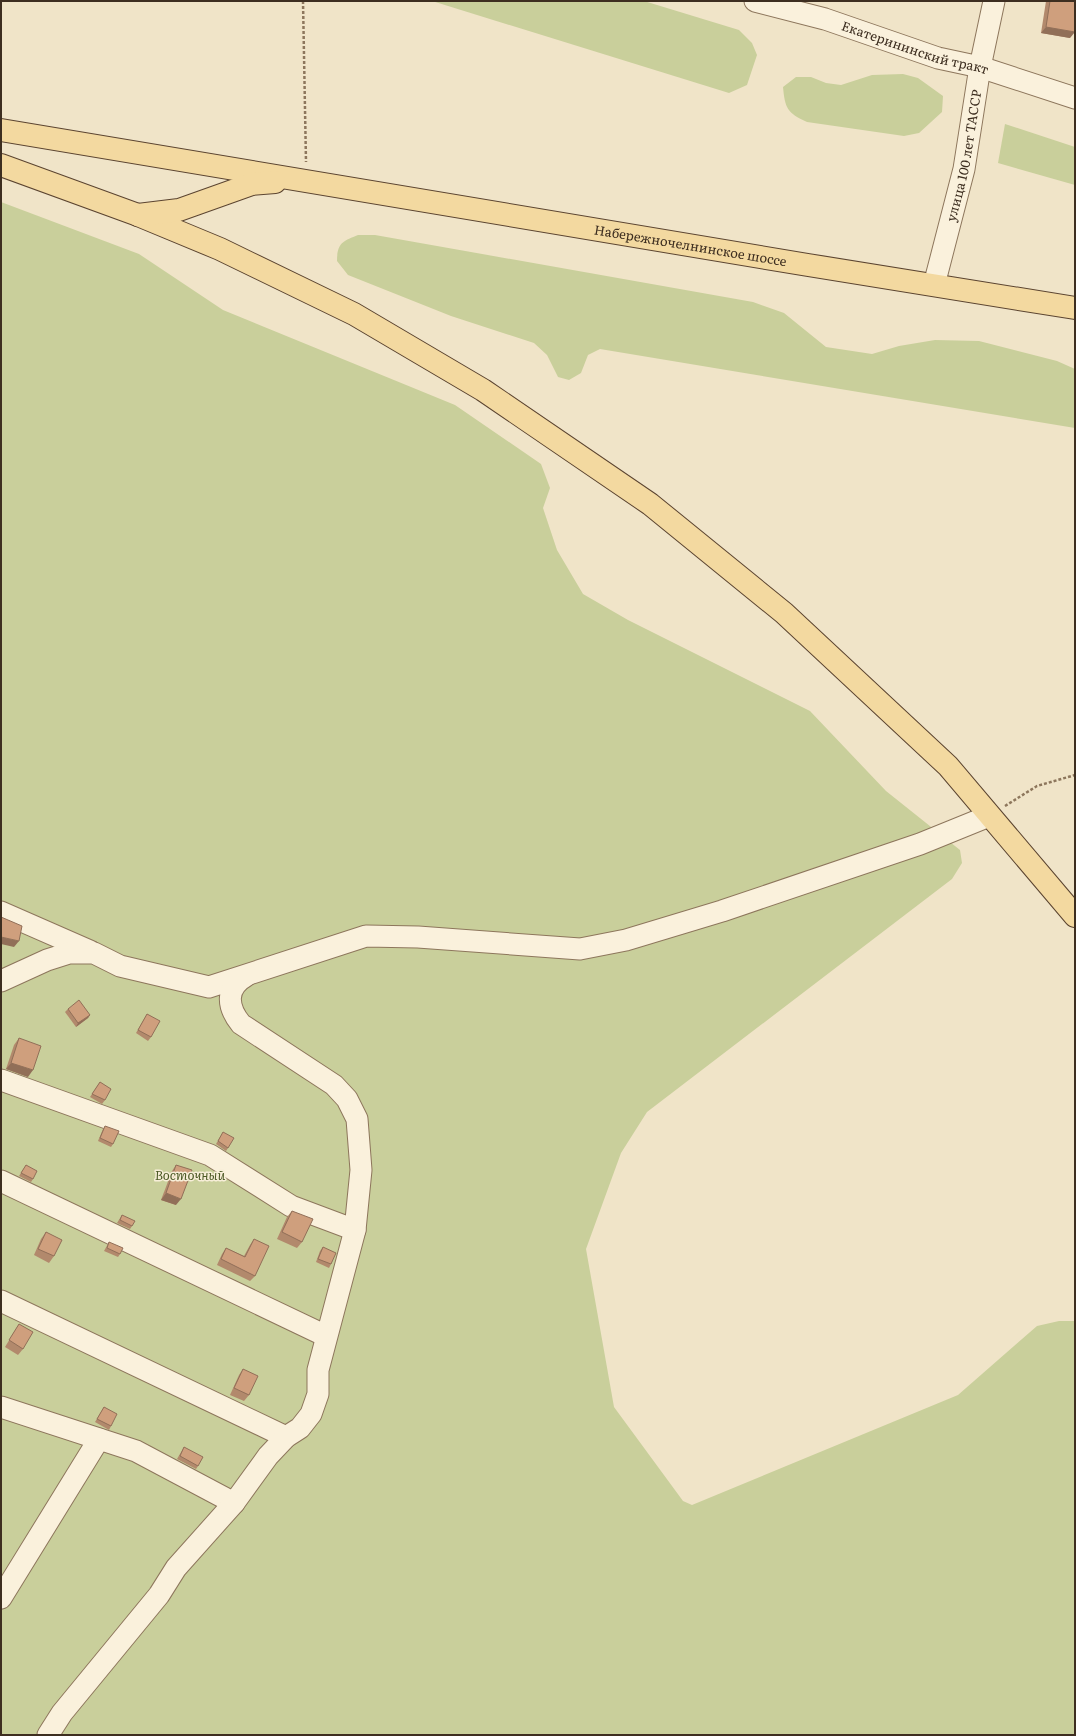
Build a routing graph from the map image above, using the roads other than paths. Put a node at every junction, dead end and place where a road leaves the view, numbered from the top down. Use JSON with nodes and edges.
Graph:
{"nodes":[{"id":1,"x":755,"y":1,"type":"edge"},
{"id":2,"x":994,"y":1,"type":"edge"},
{"id":3,"x":980,"y":68,"type":"junction"},
{"id":4,"x":1075,"y":98,"type":"edge"},
{"id":5,"x":1,"y":130,"type":"edge"},
{"id":6,"x":1,"y":165,"type":"edge"},
{"id":7,"x":306,"y":180,"type":"junction"},
{"id":8,"x":138,"y":215,"type":"junction"},
{"id":9,"x":934,"y":285,"type":"junction"},
{"id":10,"x":1075,"y":308,"type":"edge"},
{"id":11,"x":989,"y":816,"type":"junction"},
{"id":12,"x":1,"y":912,"type":"edge"},
{"id":13,"x":1075,"y":916,"type":"edge"},
{"id":14,"x":94,"y":953,"type":"junction"},
{"id":15,"x":247,"y":976,"type":"junction"},
{"id":16,"x":1,"y":981,"type":"edge"},
{"id":17,"x":1,"y":1080,"type":"edge"},
{"id":18,"x":1,"y":1181,"type":"edge"},
{"id":19,"x":355,"y":1230,"type":"junction"},
{"id":20,"x":1,"y":1301,"type":"edge"},
{"id":21,"x":326,"y":1336,"type":"junction"},
{"id":22,"x":1,"y":1407,"type":"edge"},
{"id":23,"x":286,"y":1438,"type":"junction"},
{"id":24,"x":99,"y":1439,"type":"junction"},
{"id":25,"x":234,"y":1503,"type":"junction"},
{"id":26,"x":1,"y":1598,"type":"edge"},
{"id":27,"x":48,"y":1735,"type":"edge"}],
"edges":[{"from":1,"to":3,"type":"street","name":"Екатерининский тракт"},
{"from":2,"to":3,"type":"street","name":"улица 100 лет ТАССР"},
{"from":3,"to":4,"type":"street","name":"Екатерининский тракт"},
{"from":3,"to":9,"type":"street","name":"улица 100 лет ТАССР"},
{"from":5,"to":7,"type":"main road"},
{"from":6,"to":8,"type":"main road"},
{"from":7,"to":8,"type":"main road"},
{"from":7,"to":9,"type":"main road","name":"Набережночелнинское шоссе"},
{"from":8,"to":11,"type":"main road"},
{"from":9,"to":10,"type":"main road","name":"Набережночелнинское шоссе"},
{"from":11,"to":13,"type":"main road"},
{"from":11,"to":15,"type":"street"},
{"from":12,"to":14,"type":"street"},
{"from":14,"to":15,"type":"street"},
{"from":14,"to":16,"type":"street"},
{"from":15,"to":19,"type":"street"},
{"from":17,"to":19,"type":"street"},
{"from":18,"to":21,"type":"street"},
{"from":19,"to":21,"type":"street"},
{"from":20,"to":23,"type":"street"},
{"from":21,"to":23,"type":"street"},
{"from":22,"to":24,"type":"street"},
{"from":23,"to":25,"type":"street"},
{"from":24,"to":25,"type":"street"},
{"from":24,"to":26,"type":"street"},
{"from":25,"to":27,"type":"street"}]}
